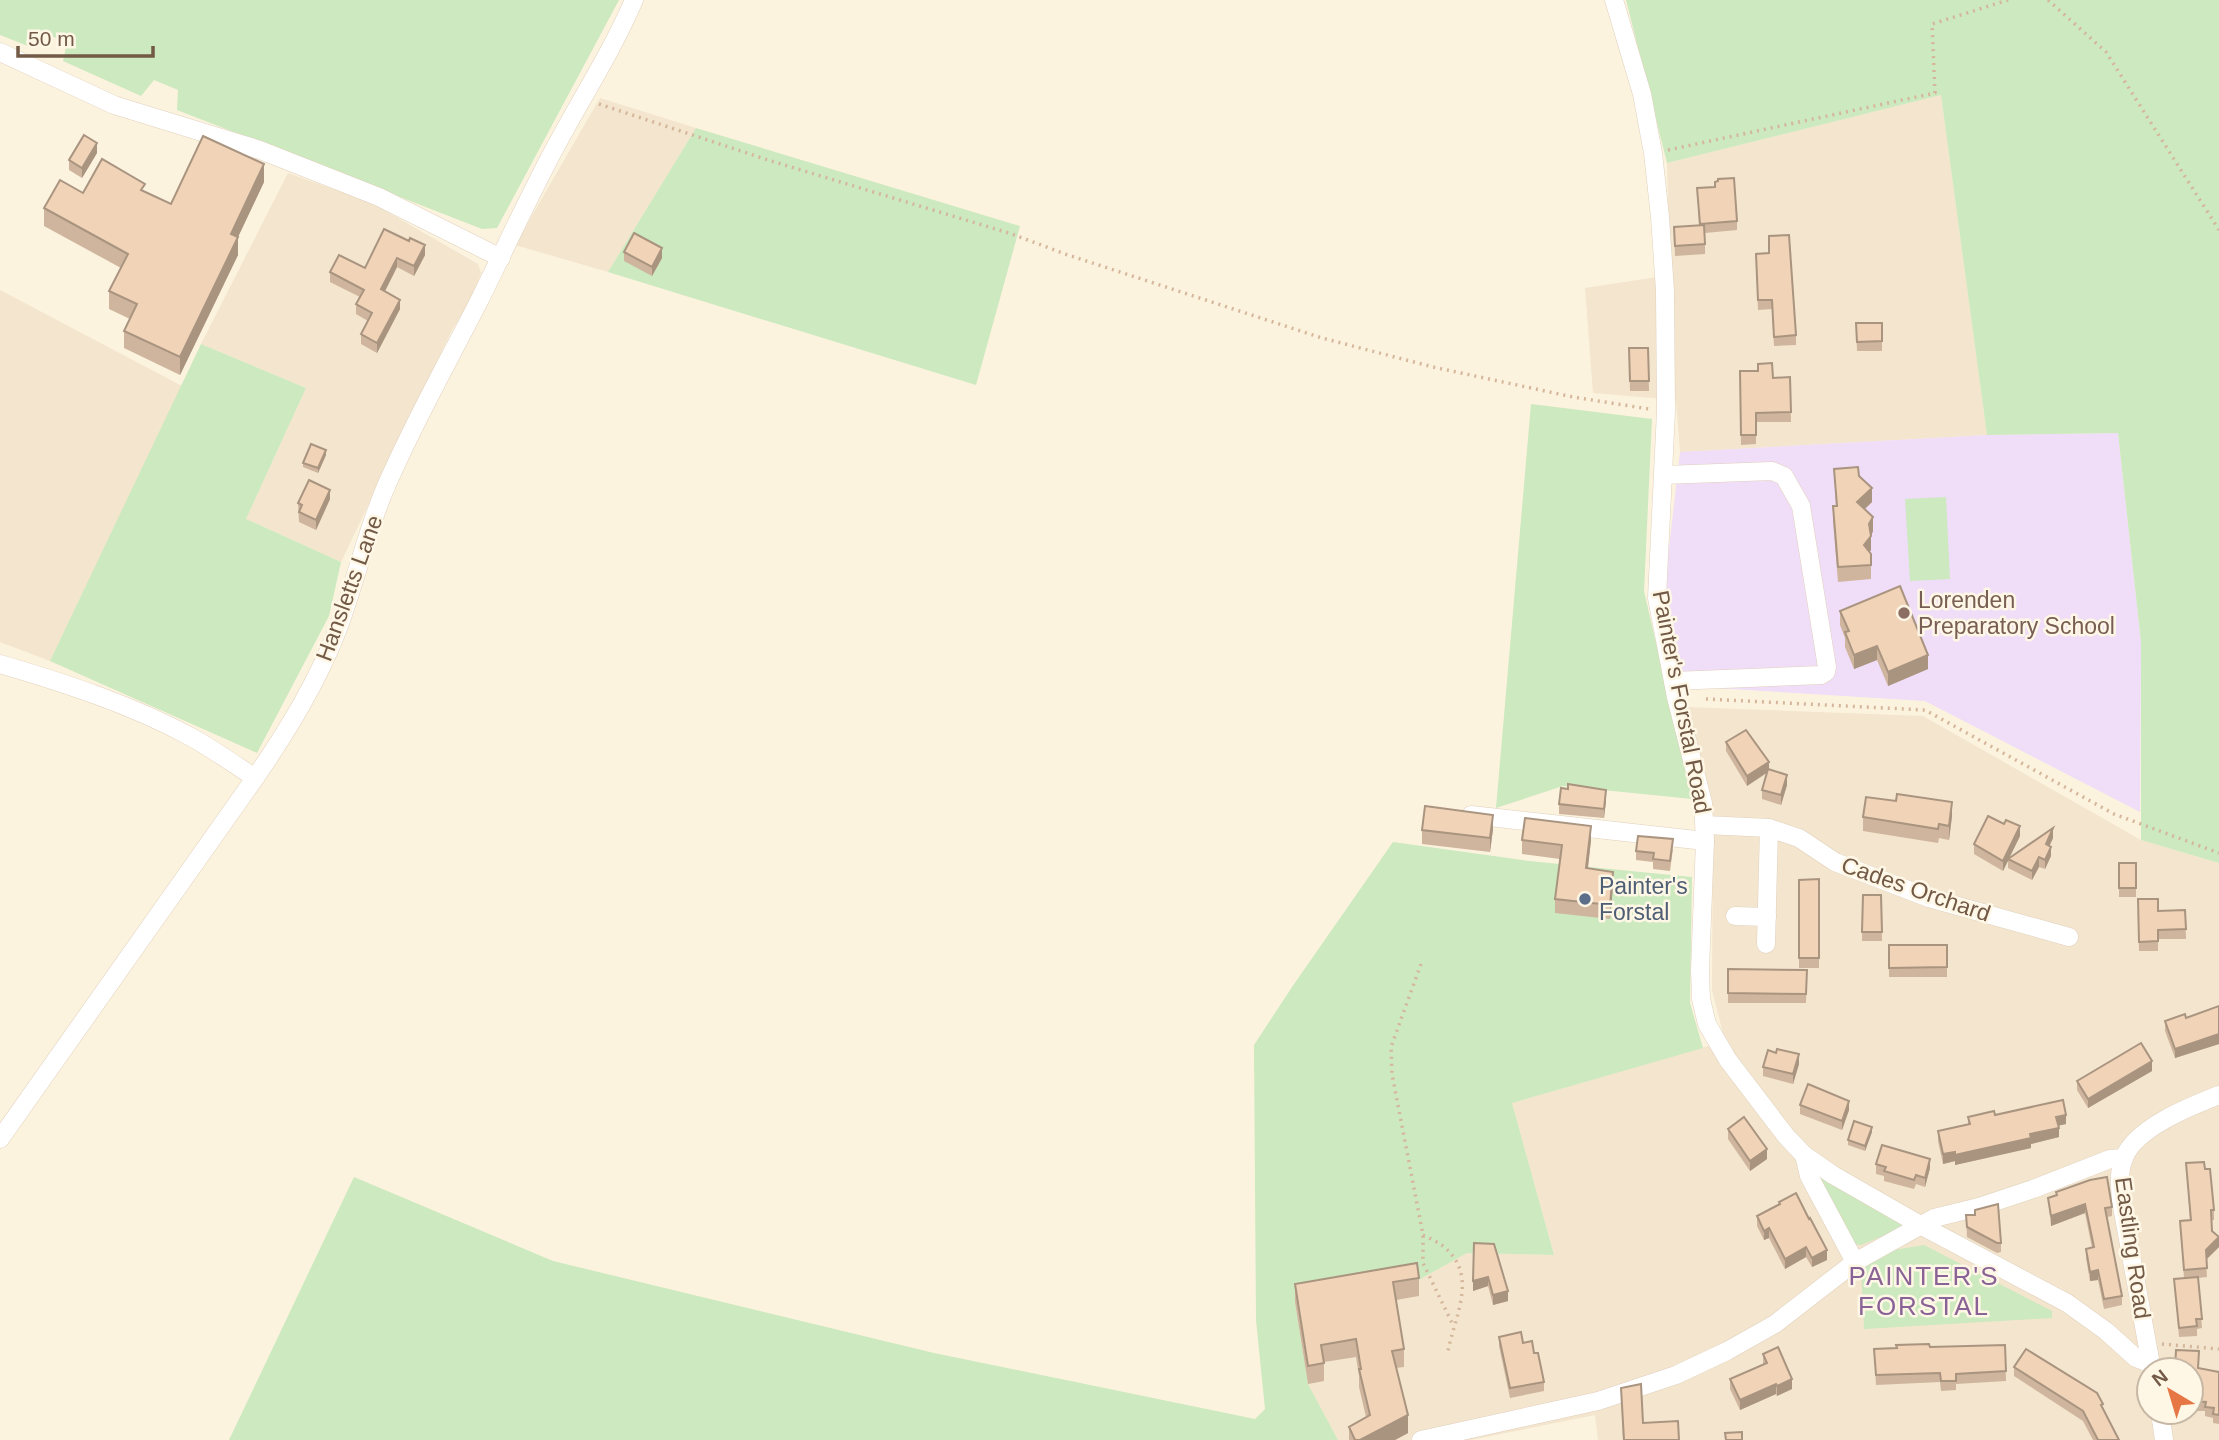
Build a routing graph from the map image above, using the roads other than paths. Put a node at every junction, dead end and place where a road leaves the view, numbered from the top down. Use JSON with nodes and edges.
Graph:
{"nodes":[{"id":1,"x":634,"y":0,"type":"edge"},
{"id":2,"x":1614,"y":0,"type":"edge"},
{"id":3,"x":0,"y":52,"type":"edge"},
{"id":4,"x":500,"y":258,"type":"junction"},
{"id":5,"x":1664,"y":475,"type":"junction"},
{"id":6,"x":0,"y":664,"type":"edge"},
{"id":7,"x":1675,"y":689,"type":"junction"},
{"id":8,"x":255,"y":778,"type":"junction"},
{"id":9,"x":1458,"y":814,"type":"edge"},
{"id":10,"x":1769,"y":828,"type":"junction"},
{"id":11,"x":1705,"y":833,"type":"junction"},
{"id":12,"x":1735,"y":916,"type":"dead end"},
{"id":13,"x":1767,"y":917,"type":"junction"},
{"id":14,"x":2069,"y":937,"type":"dead end"},
{"id":15,"x":1766,"y":944,"type":"dead end"},
{"id":16,"x":2219,"y":1095,"type":"edge"},
{"id":17,"x":0,"y":1139,"type":"edge"},
{"id":18,"x":1804,"y":1155,"type":"junction"},
{"id":19,"x":2124,"y":1158,"type":"junction"},
{"id":20,"x":1922,"y":1226,"type":"junction"},
{"id":21,"x":1856,"y":1262,"type":"junction"},
{"id":22,"x":2149,"y":1356,"type":"edge"},
{"id":23,"x":2135,"y":1357,"type":"edge"},
{"id":24,"x":1421,"y":1440,"type":"edge"}],
"edges":[{"from":1,"to":4,"type":"street","name":"Hansletts Lane"},
{"from":2,"to":5,"type":"street","name":"Painter's Forstal Road"},
{"from":3,"to":4,"type":"street"},
{"from":4,"to":8,"type":"street","name":"Hansletts Lane"},
{"from":5,"to":7,"type":"street","name":"Painter's Forstal Road"},
{"from":5,"to":7,"type":"street"},
{"from":6,"to":8,"type":"street"},
{"from":7,"to":11,"type":"street","name":"Painter's Forstal Road"},
{"from":8,"to":17,"type":"street","name":"Hansletts Lane"},
{"from":9,"to":11,"type":"street","name":"Cades Orchard"},
{"from":10,"to":11,"type":"street","name":"Cades Orchard"},
{"from":10,"to":13,"type":"street"},
{"from":10,"to":14,"type":"street","name":"Cades Orchard"},
{"from":11,"to":18,"type":"street","name":"Painter's Forstal Road"},
{"from":12,"to":13,"type":"street"},
{"from":13,"to":15,"type":"street"},
{"from":16,"to":19,"type":"street","name":"Eastling Road"},
{"from":18,"to":20,"type":"street","name":"Painter's Forstal Road"},
{"from":18,"to":21,"type":"street"},
{"from":19,"to":20,"type":"street"},
{"from":19,"to":22,"type":"street","name":"Eastling Road"},
{"from":20,"to":21,"type":"street"},
{"from":20,"to":23,"type":"street","name":"Painter's Forstal Road"},
{"from":21,"to":24,"type":"street"}]}
